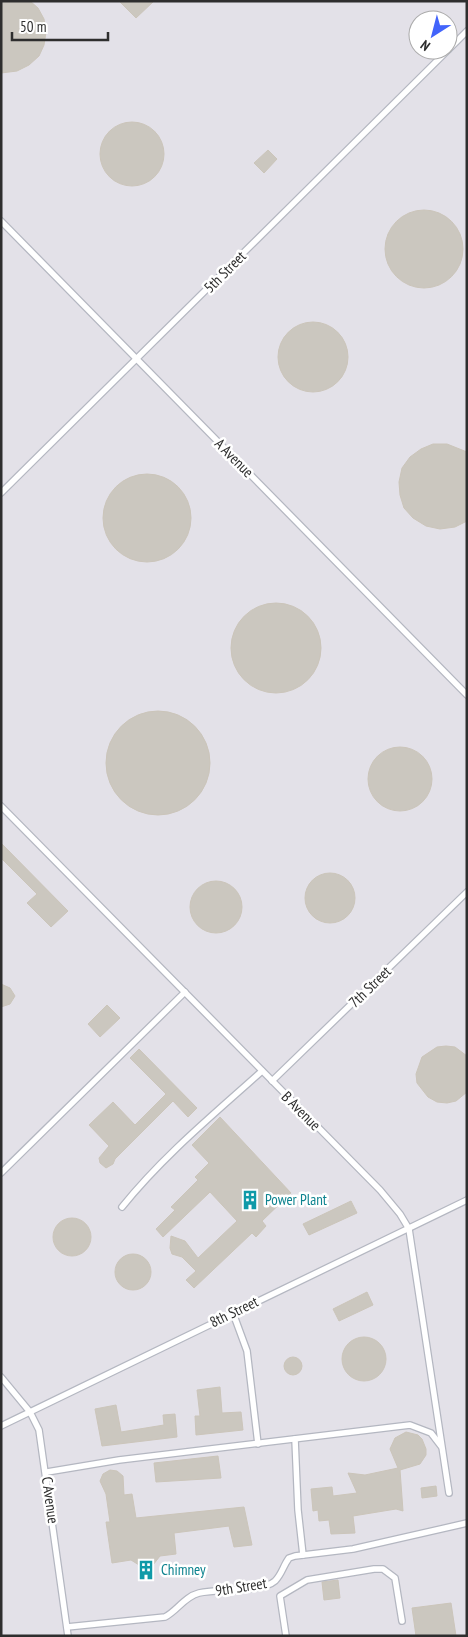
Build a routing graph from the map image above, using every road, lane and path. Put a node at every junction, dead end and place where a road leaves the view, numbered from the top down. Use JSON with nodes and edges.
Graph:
{"nodes":[{"id":1,"x":467,"y":31,"type":"edge"},
{"id":2,"x":458,"y":40,"type":"edge"},
{"id":3,"x":438,"y":60,"type":"edge"},
{"id":4,"x":1,"y":221,"type":"edge"},
{"id":5,"x":137,"y":359,"type":"junction"},
{"id":6,"x":1,"y":493,"type":"edge"},
{"id":7,"x":467,"y":694,"type":"edge"},
{"id":8,"x":1,"y":806,"type":"edge"},
{"id":9,"x":467,"y":892,"type":"edge"},
{"id":10,"x":185,"y":992,"type":"junction"},
{"id":11,"x":262,"y":1071,"type":"junction"},
{"id":12,"x":272,"y":1081,"type":"junction"},
{"id":13,"x":1,"y":1173,"type":"edge"},
{"id":14,"x":467,"y":1200,"type":"edge"},
{"id":15,"x":122,"y":1207,"type":"dead end"},
{"id":16,"x":409,"y":1229,"type":"junction"},
{"id":17,"x":233,"y":1313,"type":"junction"},
{"id":18,"x":1,"y":1377,"type":"edge"},
{"id":19,"x":30,"y":1412,"type":"junction"},
{"id":20,"x":1,"y":1426,"type":"edge"},
{"id":21,"x":295,"y":1439,"type":"junction"},
{"id":22,"x":258,"y":1444,"type":"junction"},
{"id":23,"x":442,"y":1449,"type":"junction"},
{"id":24,"x":47,"y":1472,"type":"junction"},
{"id":25,"x":449,"y":1493,"type":"dead end"},
{"id":26,"x":467,"y":1523,"type":"edge"},
{"id":27,"x":303,"y":1555,"type":"junction"},
{"id":28,"x":402,"y":1622,"type":"dead end"},
{"id":29,"x":67,"y":1628,"type":"junction"},
{"id":30,"x":68,"y":1636,"type":"edge"},
{"id":31,"x":286,"y":1636,"type":"edge"}],
"edges":[{"from":1,"to":2,"type":"lane","name":"5th Street"},
{"from":3,"to":5,"type":"lane","name":"5th Street"},
{"from":4,"to":5,"type":"lane","name":"A Avenue"},
{"from":5,"to":6,"type":"lane","name":"5th Street"},
{"from":5,"to":7,"type":"lane","name":"A Avenue"},
{"from":8,"to":10,"type":"lane","name":"B Avenue"},
{"from":9,"to":12,"type":"lane","name":"7th Street"},
{"from":10,"to":11,"type":"lane","name":"B Avenue"},
{"from":10,"to":13,"type":"lane"},
{"from":11,"to":12,"type":"lane","name":"B Avenue"},
{"from":11,"to":15,"type":"lane"},
{"from":12,"to":16,"type":"lane","name":"B Avenue"},
{"from":14,"to":16,"type":"lane","name":"8th Street"},
{"from":16,"to":17,"type":"lane","name":"8th Street"},
{"from":16,"to":23,"type":"lane","name":"B Avenue"},
{"from":17,"to":19,"type":"lane","name":"8th Street"},
{"from":17,"to":22,"type":"lane"},
{"from":18,"to":19,"type":"lane","name":"C Avenue"},
{"from":19,"to":20,"type":"lane","name":"8th Street"},
{"from":19,"to":24,"type":"lane","name":"C Avenue"},
{"from":21,"to":22,"type":"lane"},
{"from":21,"to":23,"type":"lane"},
{"from":21,"to":27,"type":"lane"},
{"from":22,"to":24,"type":"lane"},
{"from":23,"to":25,"type":"lane","name":"B Avenue"},
{"from":24,"to":29,"type":"lane","name":"C Avenue"},
{"from":26,"to":27,"type":"lane","name":"9th Street"},
{"from":27,"to":29,"type":"lane","name":"9th Street"},
{"from":28,"to":31,"type":"lane"},
{"from":29,"to":30,"type":"lane","name":"C Avenue"}]}
